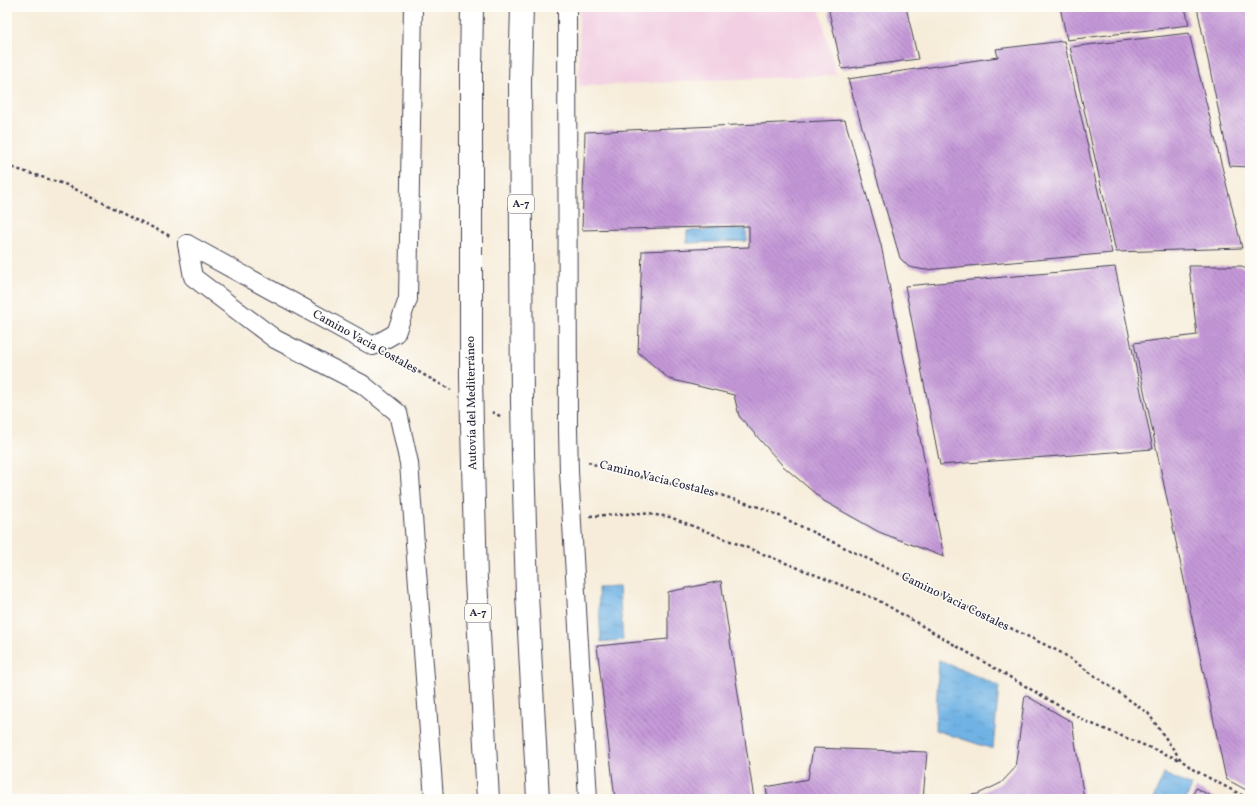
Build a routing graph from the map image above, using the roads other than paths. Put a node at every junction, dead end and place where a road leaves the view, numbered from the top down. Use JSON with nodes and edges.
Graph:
{"nodes":[{"id":1,"x":413,"y":7,"type":"edge"},
{"id":2,"x":466,"y":7,"type":"edge"},
{"id":3,"x":472,"y":7,"type":"edge"},
{"id":4,"x":522,"y":7,"type":"edge"},
{"id":5,"x":567,"y":7,"type":"edge"},
{"id":6,"x":471,"y":70,"type":"junction"},
{"id":7,"x":434,"y":799,"type":"edge"},
{"id":8,"x":488,"y":799,"type":"edge"},
{"id":9,"x":538,"y":799,"type":"edge"},
{"id":10,"x":588,"y":799,"type":"edge"}],
"edges":[{"from":1,"to":7,"type":"street","name":"Camino Vacia Costales"},
{"from":2,"to":6,"type":"highway"},
{"from":3,"to":6,"type":"highway","name":"Autovía del Mediterráneo","number":"A-7"},
{"from":4,"to":9,"type":"highway","number":"A-7","bridge":true},
{"from":5,"to":10,"type":"street","bridge":true},
{"from":6,"to":8,"type":"highway","name":"Autovía del Mediterráneo","number":"A-7","bridge":true}]}
